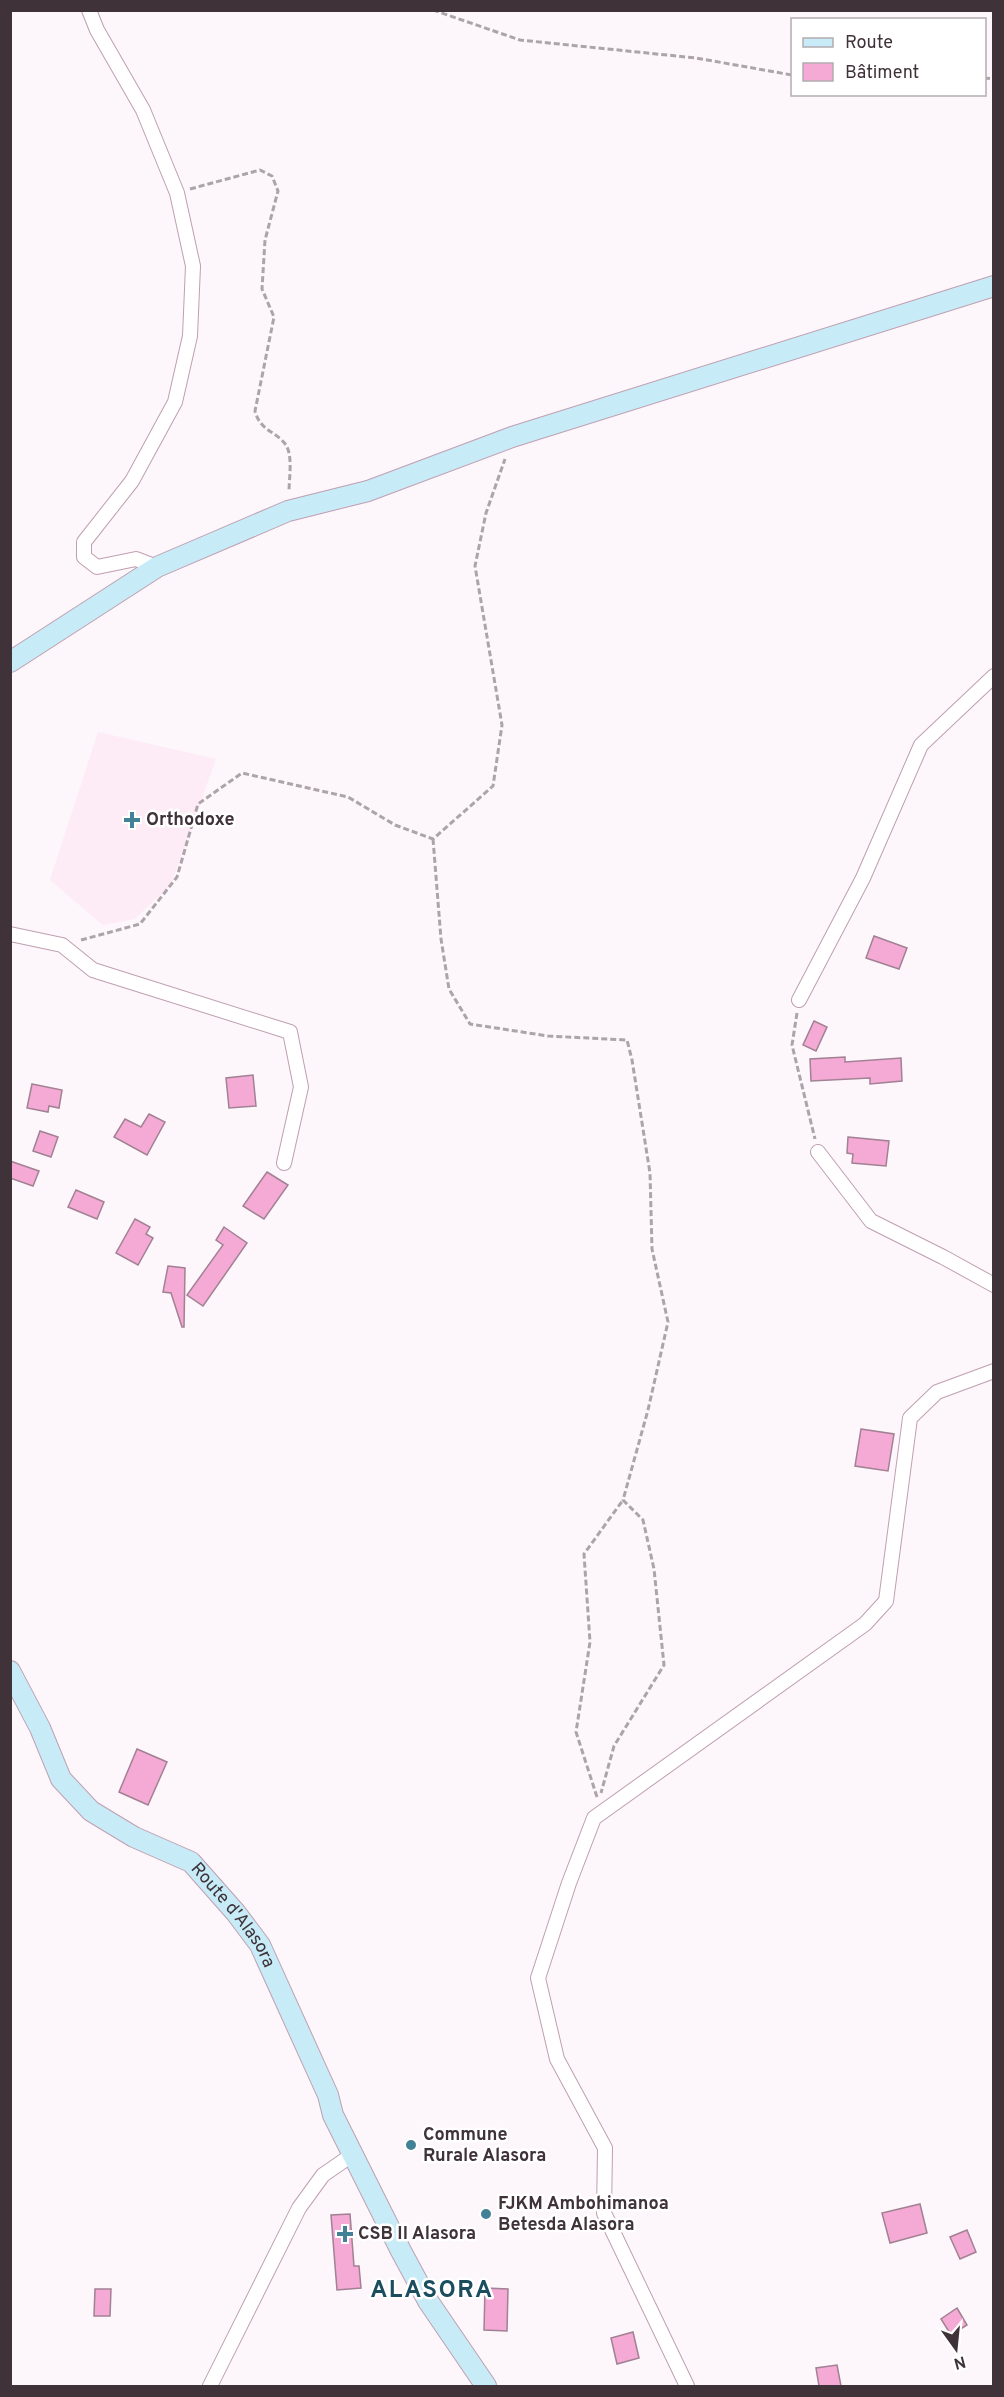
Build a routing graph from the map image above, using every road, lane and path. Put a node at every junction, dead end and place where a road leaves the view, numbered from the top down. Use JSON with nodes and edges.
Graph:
{"nodes":[{"id":1,"x":89,"y":10,"type":"edge"},
{"id":2,"x":433,"y":10,"type":"edge"},
{"id":3,"x":791,"y":75,"type":"edge"},
{"id":4,"x":177,"y":193,"type":"junction"},
{"id":5,"x":993,"y":286,"type":"edge"},
{"id":6,"x":512,"y":437,"type":"junction"},
{"id":7,"x":288,"y":511,"type":"junction"},
{"id":8,"x":157,"y":567,"type":"junction"},
{"id":9,"x":10,"y":662,"type":"edge"},
{"id":10,"x":993,"y":676,"type":"edge"},
{"id":11,"x":433,"y":839,"type":"junction"},
{"id":12,"x":10,"y":934,"type":"edge"},
{"id":13,"x":62,"y":945,"type":"junction"},
{"id":14,"x":799,"y":1000,"type":"joint"},
{"id":15,"x":818,"y":1152,"type":"joint"},
{"id":16,"x":284,"y":1163,"type":"dead end"},
{"id":17,"x":993,"y":1285,"type":"edge"},
{"id":18,"x":993,"y":1371,"type":"edge"},
{"id":19,"x":623,"y":1500,"type":"junction"},
{"id":20,"x":10,"y":1671,"type":"edge"},
{"id":21,"x":352,"y":2155,"type":"junction"},
{"id":22,"x":210,"y":2386,"type":"edge"},
{"id":23,"x":486,"y":2386,"type":"edge"},
{"id":24,"x":687,"y":2386,"type":"edge"}],
"edges":[{"from":1,"to":4,"type":"street"},
{"from":2,"to":3,"type":"path"},
{"from":4,"to":7,"type":"path"},
{"from":4,"to":8,"type":"street"},
{"from":5,"to":6,"type":"street"},
{"from":6,"to":7,"type":"street"},
{"from":6,"to":11,"type":"path"},
{"from":7,"to":8,"type":"street"},
{"from":8,"to":9,"type":"street"},
{"from":10,"to":14,"type":"street"},
{"from":11,"to":13,"type":"path"},
{"from":11,"to":19,"type":"path"},
{"from":12,"to":13,"type":"street"},
{"from":13,"to":16,"type":"street"},
{"from":14,"to":15,"type":"path"},
{"from":15,"to":17,"type":"street"},
{"from":18,"to":24,"type":"street"},
{"from":19,"to":19,"type":"path"},
{"from":20,"to":21,"type":"street","name":"Route d'Alasora"},
{"from":21,"to":22,"type":"street"},
{"from":21,"to":23,"type":"street","name":"Route d'Alasora"}]}
